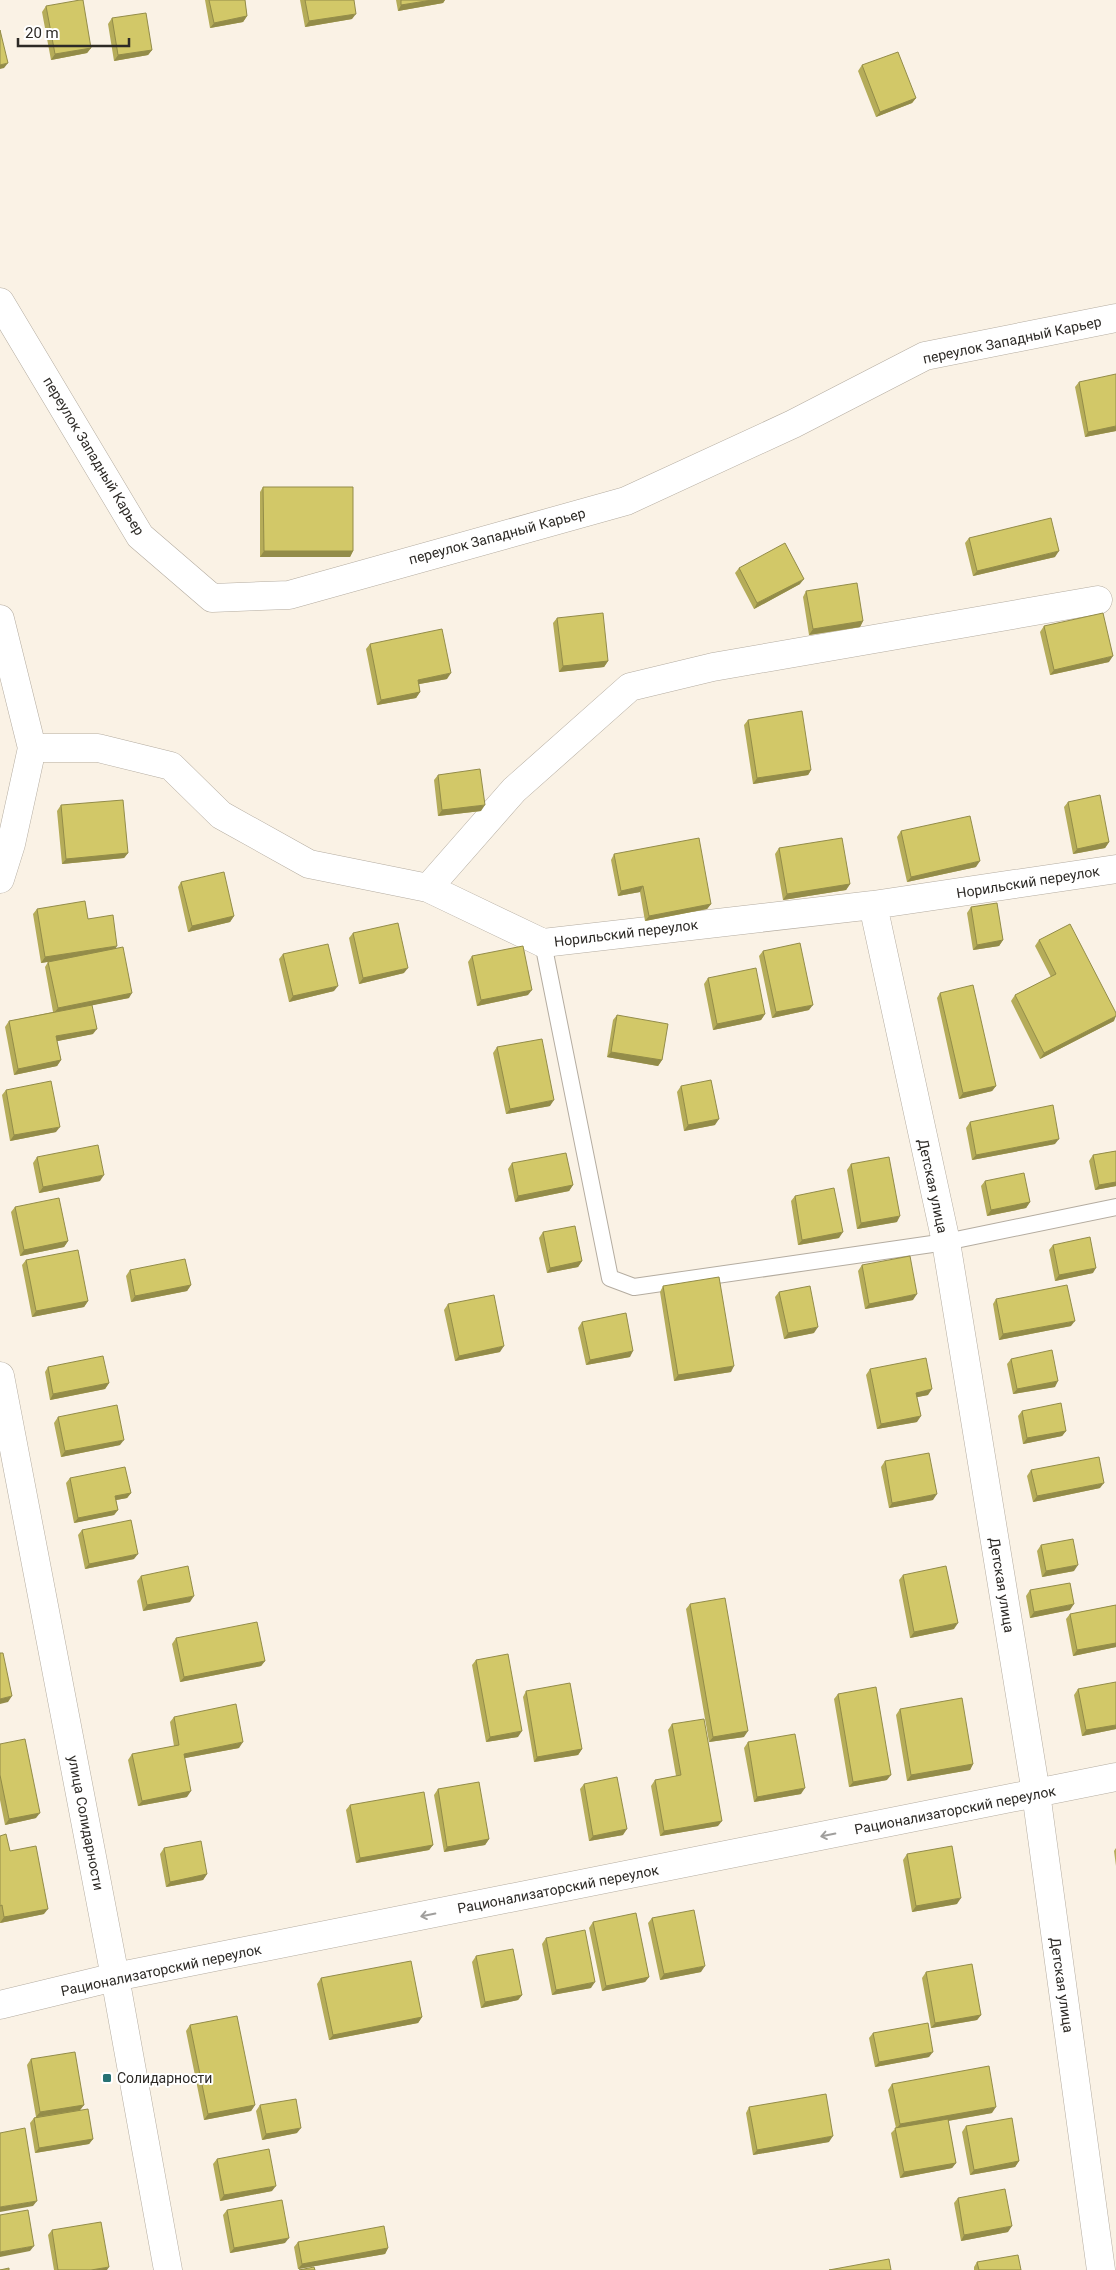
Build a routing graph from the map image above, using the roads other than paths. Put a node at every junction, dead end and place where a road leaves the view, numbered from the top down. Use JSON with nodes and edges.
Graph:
{"nodes":[{"id":1,"x":0,"y":302,"type":"edge"},
{"id":2,"x":1116,"y":318,"type":"edge"},
{"id":3,"x":1098,"y":600,"type":"dead end"},
{"id":4,"x":0,"y":619,"type":"edge"},
{"id":5,"x":32,"y":748,"type":"junction"},
{"id":6,"x":1116,"y":869,"type":"edge"},
{"id":7,"x":0,"y":879,"type":"edge"},
{"id":8,"x":428,"y":888,"type":"junction"},
{"id":9,"x":873,"y":905,"type":"junction"},
{"id":10,"x":543,"y":943,"type":"junction"},
{"id":11,"x":1116,"y":1206,"type":"edge"},
{"id":12,"x":946,"y":1242,"type":"junction"},
{"id":13,"x":0,"y":1376,"type":"edge"},
{"id":14,"x":1116,"y":1777,"type":"edge"},
{"id":15,"x":1036,"y":1794,"type":"junction"},
{"id":16,"x":115,"y":1977,"type":"junction"},
{"id":17,"x":0,"y":2005,"type":"edge"},
{"id":18,"x":168,"y":2270,"type":"edge"},
{"id":19,"x":1101,"y":2270,"type":"edge"}],
"edges":[{"from":1,"to":2,"type":"street","name":"переулок Западный Карьер"},
{"from":3,"to":8,"type":"street"},
{"from":4,"to":5,"type":"street"},
{"from":5,"to":7,"type":"street"},
{"from":5,"to":8,"type":"street","name":"Норильский переулок"},
{"from":6,"to":9,"type":"street","name":"Норильский переулок"},
{"from":8,"to":10,"type":"street","name":"Норильский переулок"},
{"from":9,"to":10,"type":"street","name":"Норильский переулок"},
{"from":9,"to":12,"type":"street","name":"Детская улица"},
{"from":10,"to":12,"type":"lane"},
{"from":11,"to":12,"type":"lane"},
{"from":12,"to":15,"type":"street","name":"Детская улица"},
{"from":13,"to":16,"type":"street","name":"улица Солидарности"},
{"from":14,"to":15,"type":"street","name":"Рационализаторский переулок"},
{"from":15,"to":16,"type":"street","name":"Рационализаторский переулок","one_way":true},
{"from":15,"to":19,"type":"street","name":"Детская улица"},
{"from":16,"to":17,"type":"street","name":"Рационализаторский переулок"},
{"from":16,"to":18,"type":"street","name":"улица Солидарности"}]}
